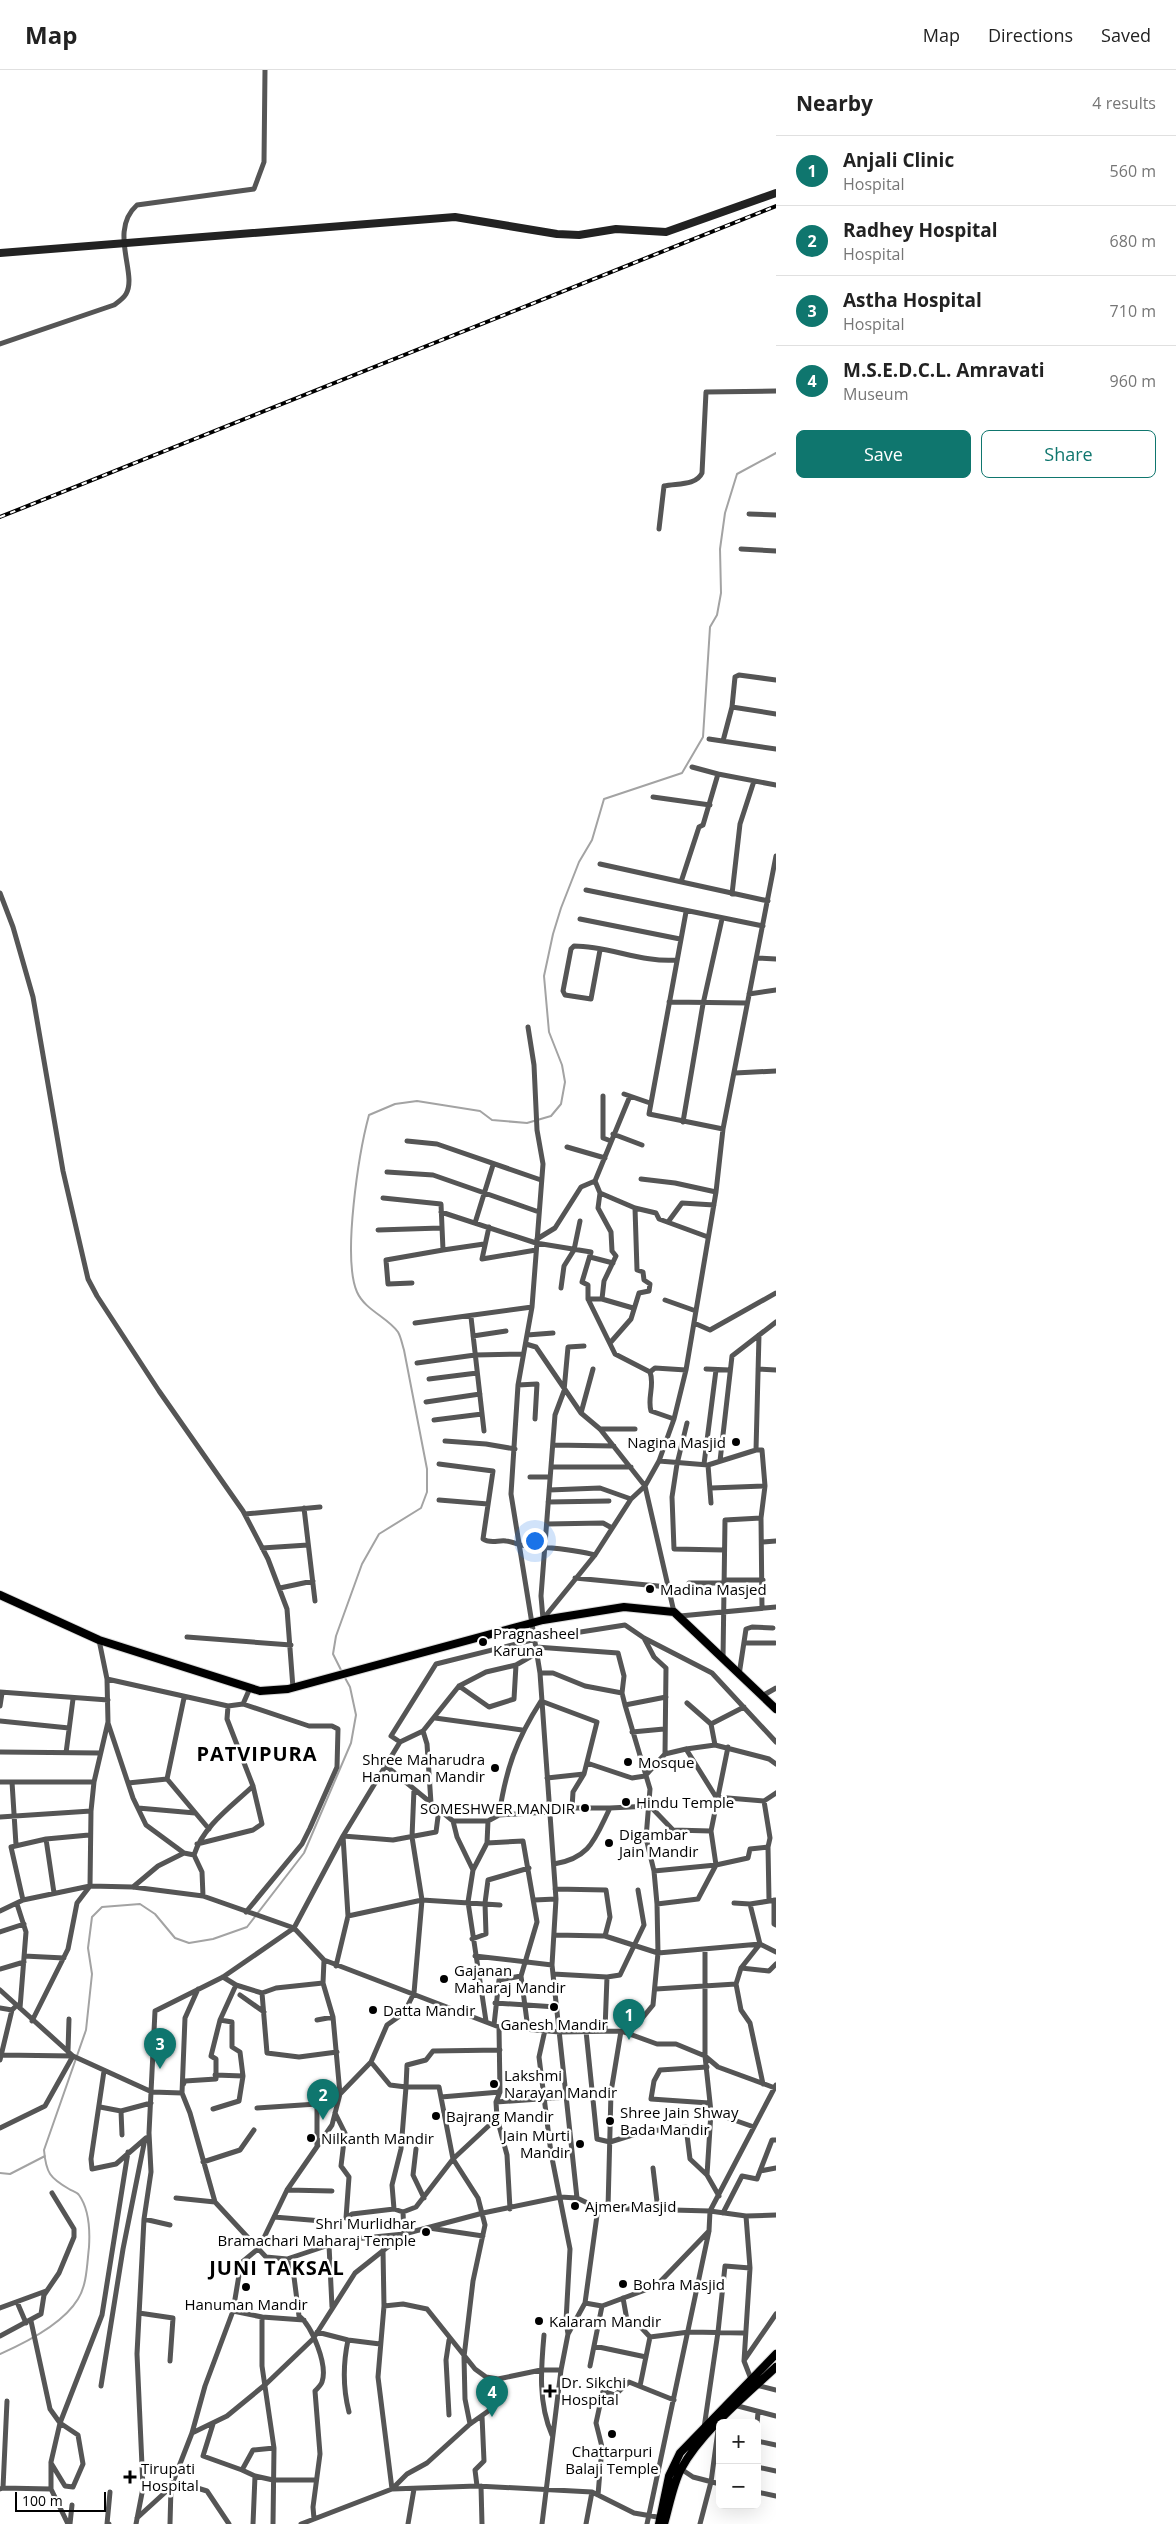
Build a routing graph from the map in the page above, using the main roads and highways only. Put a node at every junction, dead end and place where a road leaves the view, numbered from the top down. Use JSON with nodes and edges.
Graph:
{"nodes":[{"id":1,"x":0,"y":1595,"type":"edge"},
{"id":2,"x":776,"y":1710,"type":"edge"},
{"id":3,"x":776,"y":2354,"type":"edge"},
{"id":4,"x":776,"y":2368,"type":"edge"},
{"id":5,"x":722,"y":2419,"type":"edge"},
{"id":6,"x":716,"y":2426,"type":"edge"},
{"id":7,"x":662,"y":2521,"type":"edge"}],
"edges":[{"from":1,"to":2,"type":"main road"},
{"from":3,"to":7,"type":"main road"},
{"from":4,"to":5,"type":"main road"},
{"from":6,"to":7,"type":"main road"}]}
